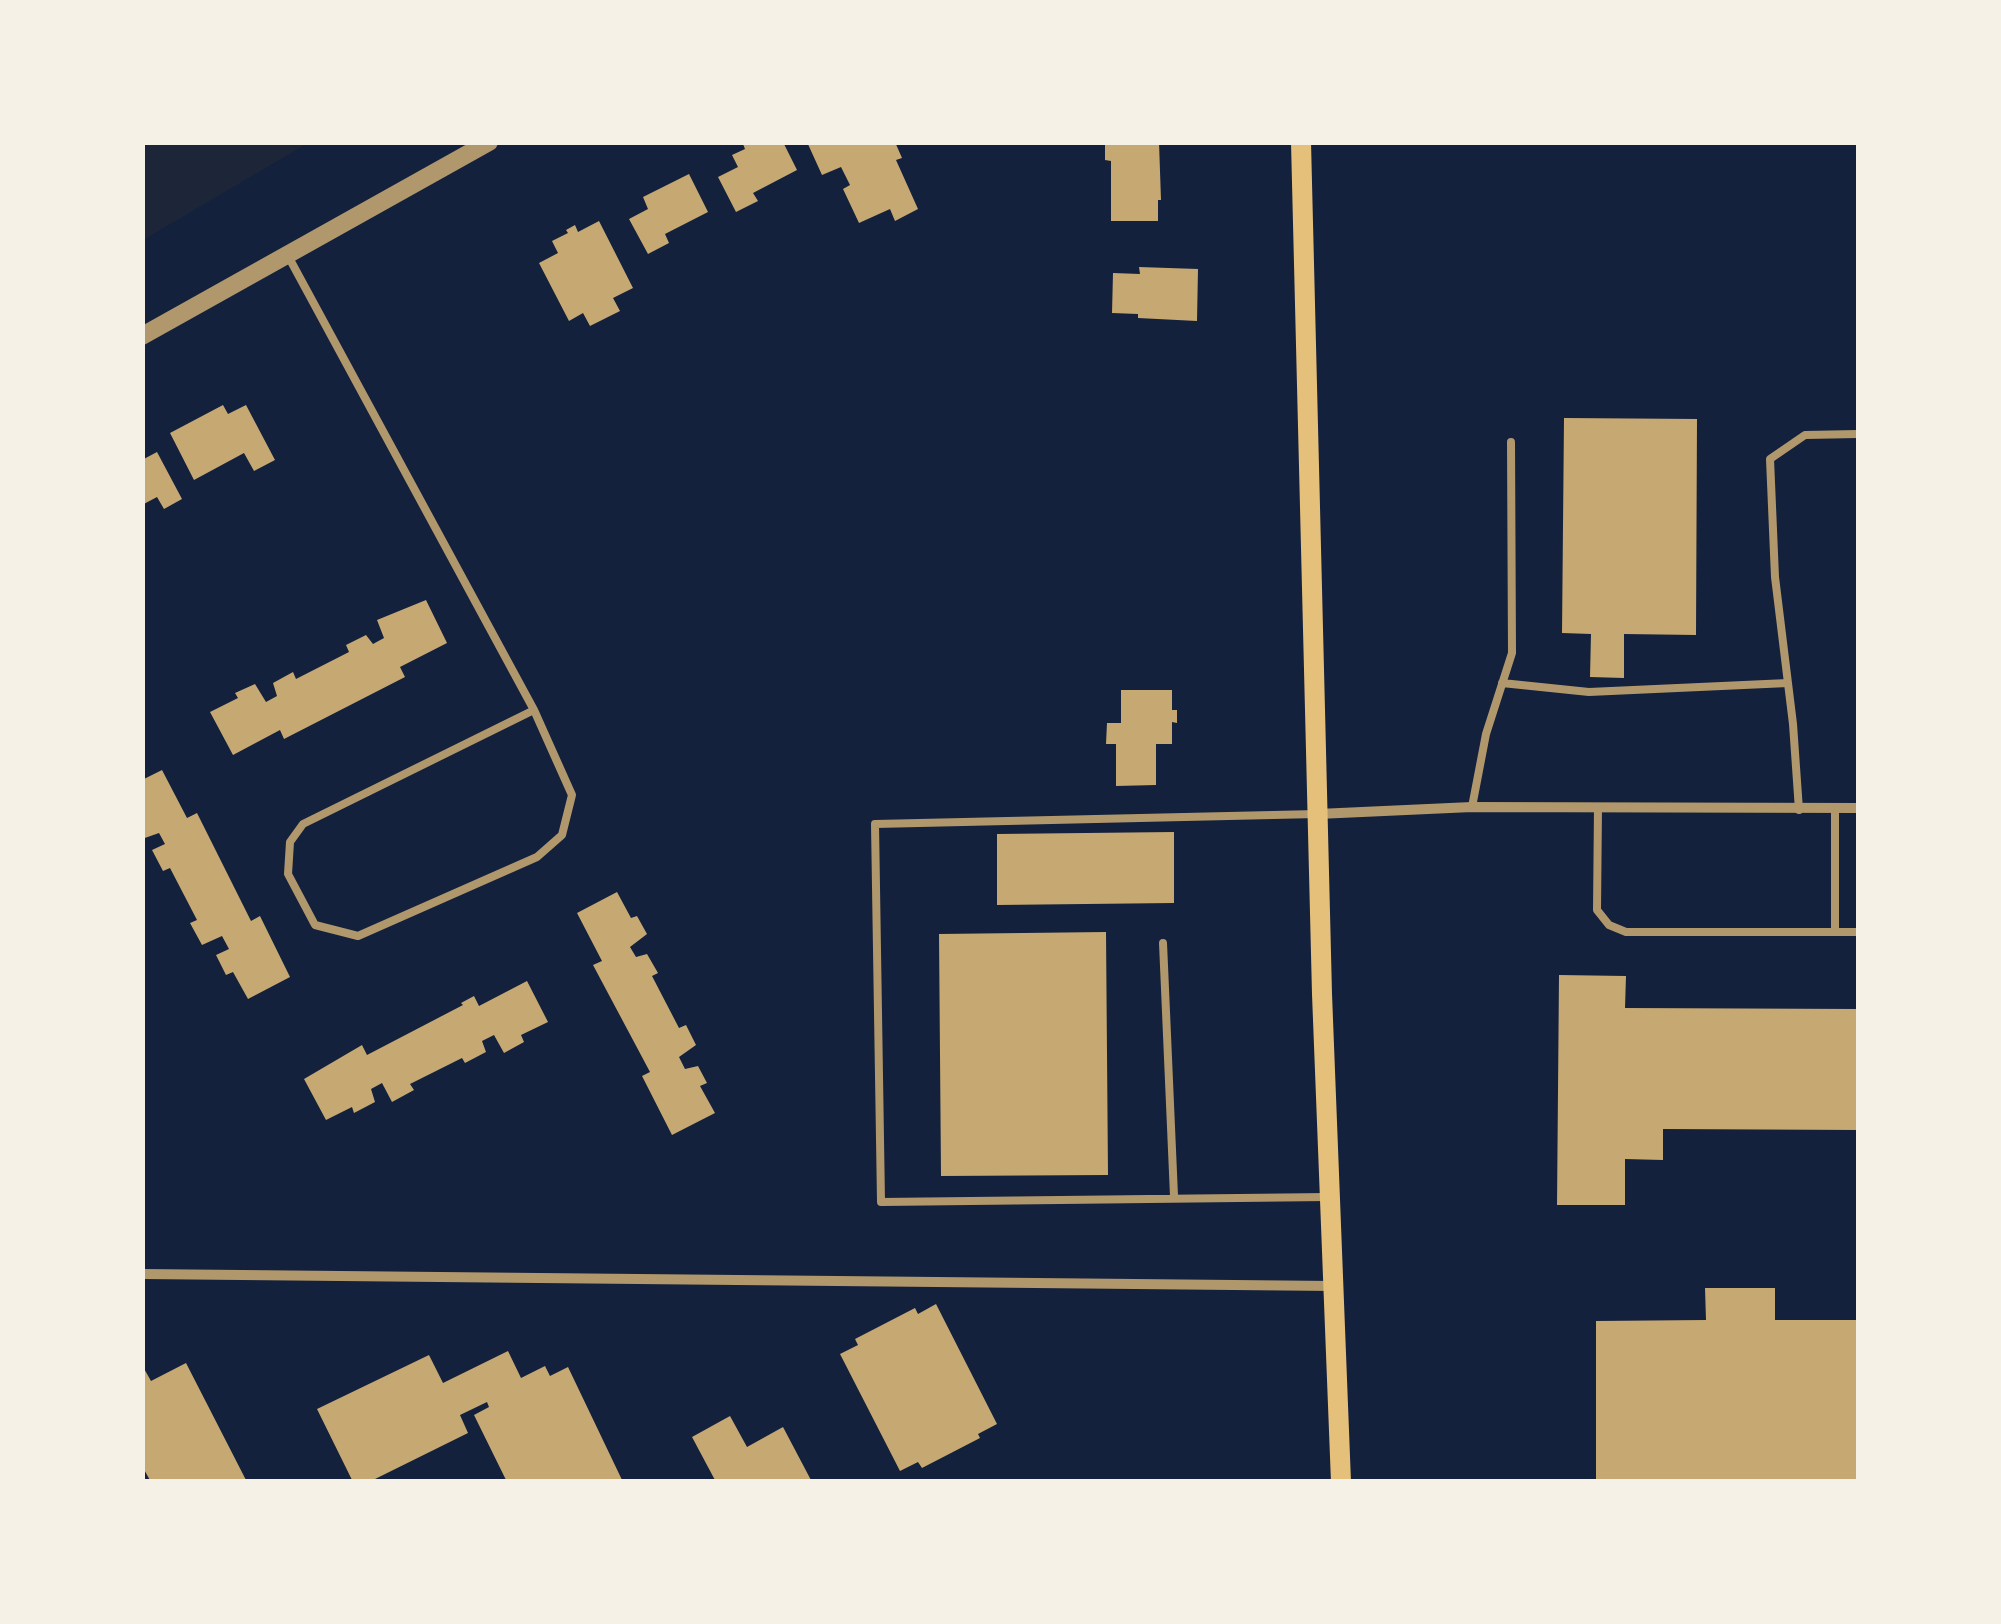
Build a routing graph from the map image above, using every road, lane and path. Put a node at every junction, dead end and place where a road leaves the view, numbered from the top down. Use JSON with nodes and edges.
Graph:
{"nodes":[{"id":1,"x":489,"y":142,"type":"edge"},
{"id":2,"x":1301,"y":142,"type":"edge"},
{"id":3,"x":287,"y":254,"type":"junction"},
{"id":4,"x":142,"y":336,"type":"edge"},
{"id":5,"x":1858,"y":434,"type":"edge"},
{"id":6,"x":1512,"y":442,"type":"dead end"},
{"id":7,"x":1788,"y":683,"type":"junction"},
{"id":8,"x":1502,"y":684,"type":"junction"},
{"id":9,"x":534,"y":710,"type":"junction"},
{"id":10,"x":1598,"y":806,"type":"junction"},
{"id":11,"x":1472,"y":807,"type":"junction"},
{"id":12,"x":1835,"y":808,"type":"junction"},
{"id":13,"x":1858,"y":808,"type":"edge"},
{"id":14,"x":1799,"y":810,"type":"junction"},
{"id":15,"x":1317,"y":814,"type":"junction"},
{"id":16,"x":1834,"y":932,"type":"junction"},
{"id":17,"x":1858,"y":932,"type":"edge"},
{"id":18,"x":1163,"y":943,"type":"dead end"},
{"id":19,"x":1174,"y":1196,"type":"junction"},
{"id":20,"x":1330,"y":1196,"type":"junction"},
{"id":21,"x":142,"y":1274,"type":"edge"},
{"id":22,"x":1333,"y":1286,"type":"junction"},
{"id":23,"x":1340,"y":1482,"type":"edge"}],
"edges":[{"from":1,"to":3,"type":"street"},
{"from":2,"to":15,"type":"main road"},
{"from":3,"to":4,"type":"street"},
{"from":3,"to":9,"type":"lane"},
{"from":5,"to":7,"type":"lane"},
{"from":6,"to":8,"type":"lane"},
{"from":7,"to":8,"type":"lane"},
{"from":7,"to":14,"type":"lane"},
{"from":8,"to":11,"type":"lane"},
{"from":9,"to":9,"type":"lane"},
{"from":10,"to":11,"type":"street"},
{"from":10,"to":14,"type":"street"},
{"from":10,"to":16,"type":"lane"},
{"from":11,"to":15,"type":"street"},
{"from":12,"to":13,"type":"street"},
{"from":12,"to":14,"type":"street"},
{"from":12,"to":16,"type":"lane"},
{"from":15,"to":19,"type":"lane"},
{"from":15,"to":20,"type":"main road"},
{"from":16,"to":17,"type":"lane"},
{"from":18,"to":19,"type":"lane"},
{"from":19,"to":20,"type":"lane"},
{"from":20,"to":22,"type":"main road"},
{"from":21,"to":22,"type":"street"},
{"from":22,"to":23,"type":"main road"}]}
